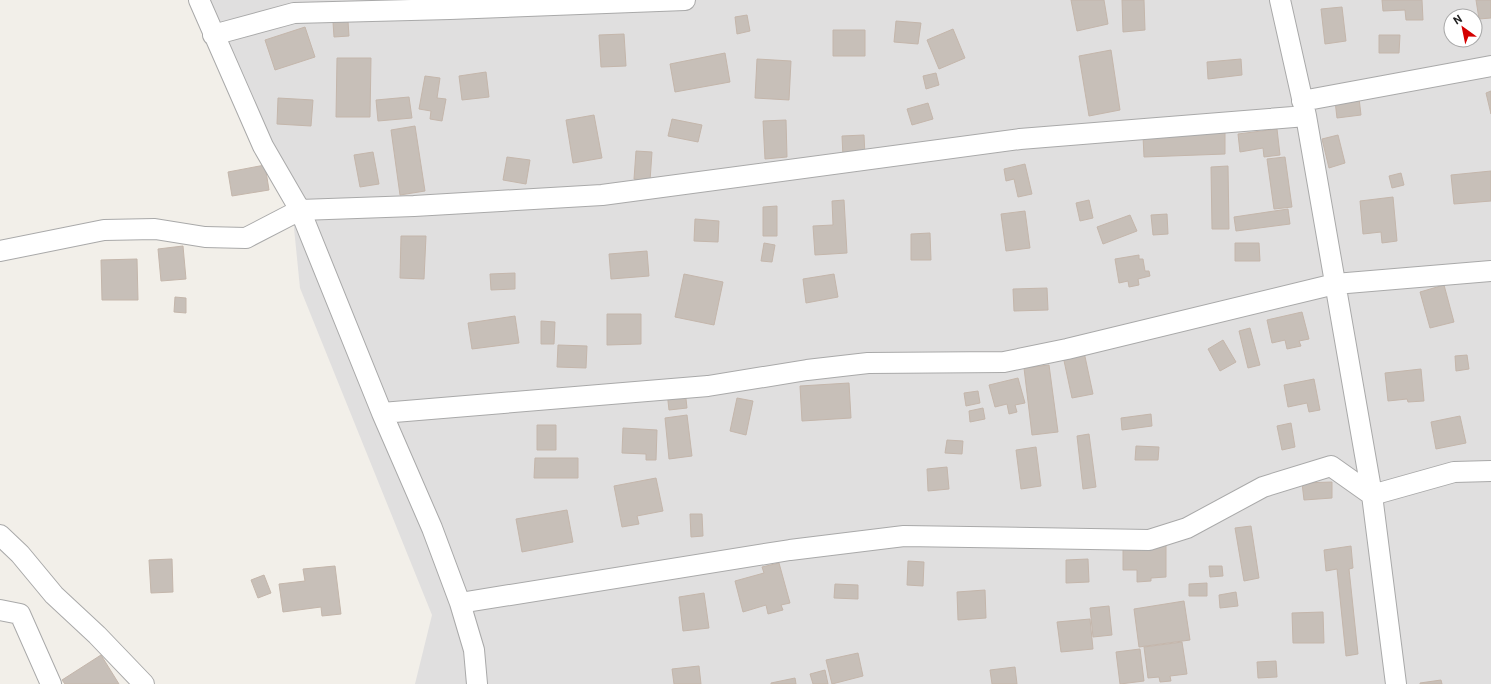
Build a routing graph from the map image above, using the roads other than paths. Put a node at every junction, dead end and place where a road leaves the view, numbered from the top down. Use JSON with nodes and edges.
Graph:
{"nodes":[{"id":1,"x":199,"y":0,"type":"edge"},
{"id":2,"x":685,"y":0,"type":"edge"},
{"id":3,"x":1280,"y":0,"type":"edge"},
{"id":4,"x":213,"y":35,"type":"junction"},
{"id":5,"x":1491,"y":66,"type":"edge"},
{"id":6,"x":1304,"y":108,"type":"junction"},
{"id":7,"x":300,"y":210,"type":"junction"},
{"id":8,"x":0,"y":251,"type":"edge"},
{"id":9,"x":1491,"y":271,"type":"edge"},
{"id":10,"x":1335,"y":284,"type":"junction"},
{"id":11,"x":382,"y":413,"type":"junction"},
{"id":12,"x":1491,"y":471,"type":"edge"},
{"id":13,"x":1372,"y":495,"type":"junction"},
{"id":14,"x":0,"y":535,"type":"edge"},
{"id":15,"x":460,"y":603,"type":"junction"},
{"id":16,"x":0,"y":610,"type":"edge"},
{"id":17,"x":51,"y":684,"type":"edge"},
{"id":18,"x":144,"y":684,"type":"edge"},
{"id":19,"x":477,"y":684,"type":"edge"},
{"id":20,"x":1396,"y":684,"type":"edge"}],
"edges":[{"from":1,"to":4,"type":"street"},
{"from":2,"to":4,"type":"street"},
{"from":3,"to":6,"type":"street"},
{"from":4,"to":7,"type":"street"},
{"from":5,"to":6,"type":"street"},
{"from":6,"to":7,"type":"street"},
{"from":6,"to":10,"type":"street"},
{"from":7,"to":8,"type":"street"},
{"from":7,"to":11,"type":"street"},
{"from":9,"to":10,"type":"street"},
{"from":10,"to":11,"type":"street"},
{"from":10,"to":13,"type":"street"},
{"from":11,"to":15,"type":"street"},
{"from":12,"to":13,"type":"street"},
{"from":13,"to":15,"type":"street"},
{"from":13,"to":20,"type":"street"},
{"from":14,"to":18,"type":"street"},
{"from":15,"to":19,"type":"street"},
{"from":16,"to":17,"type":"street"}]}
